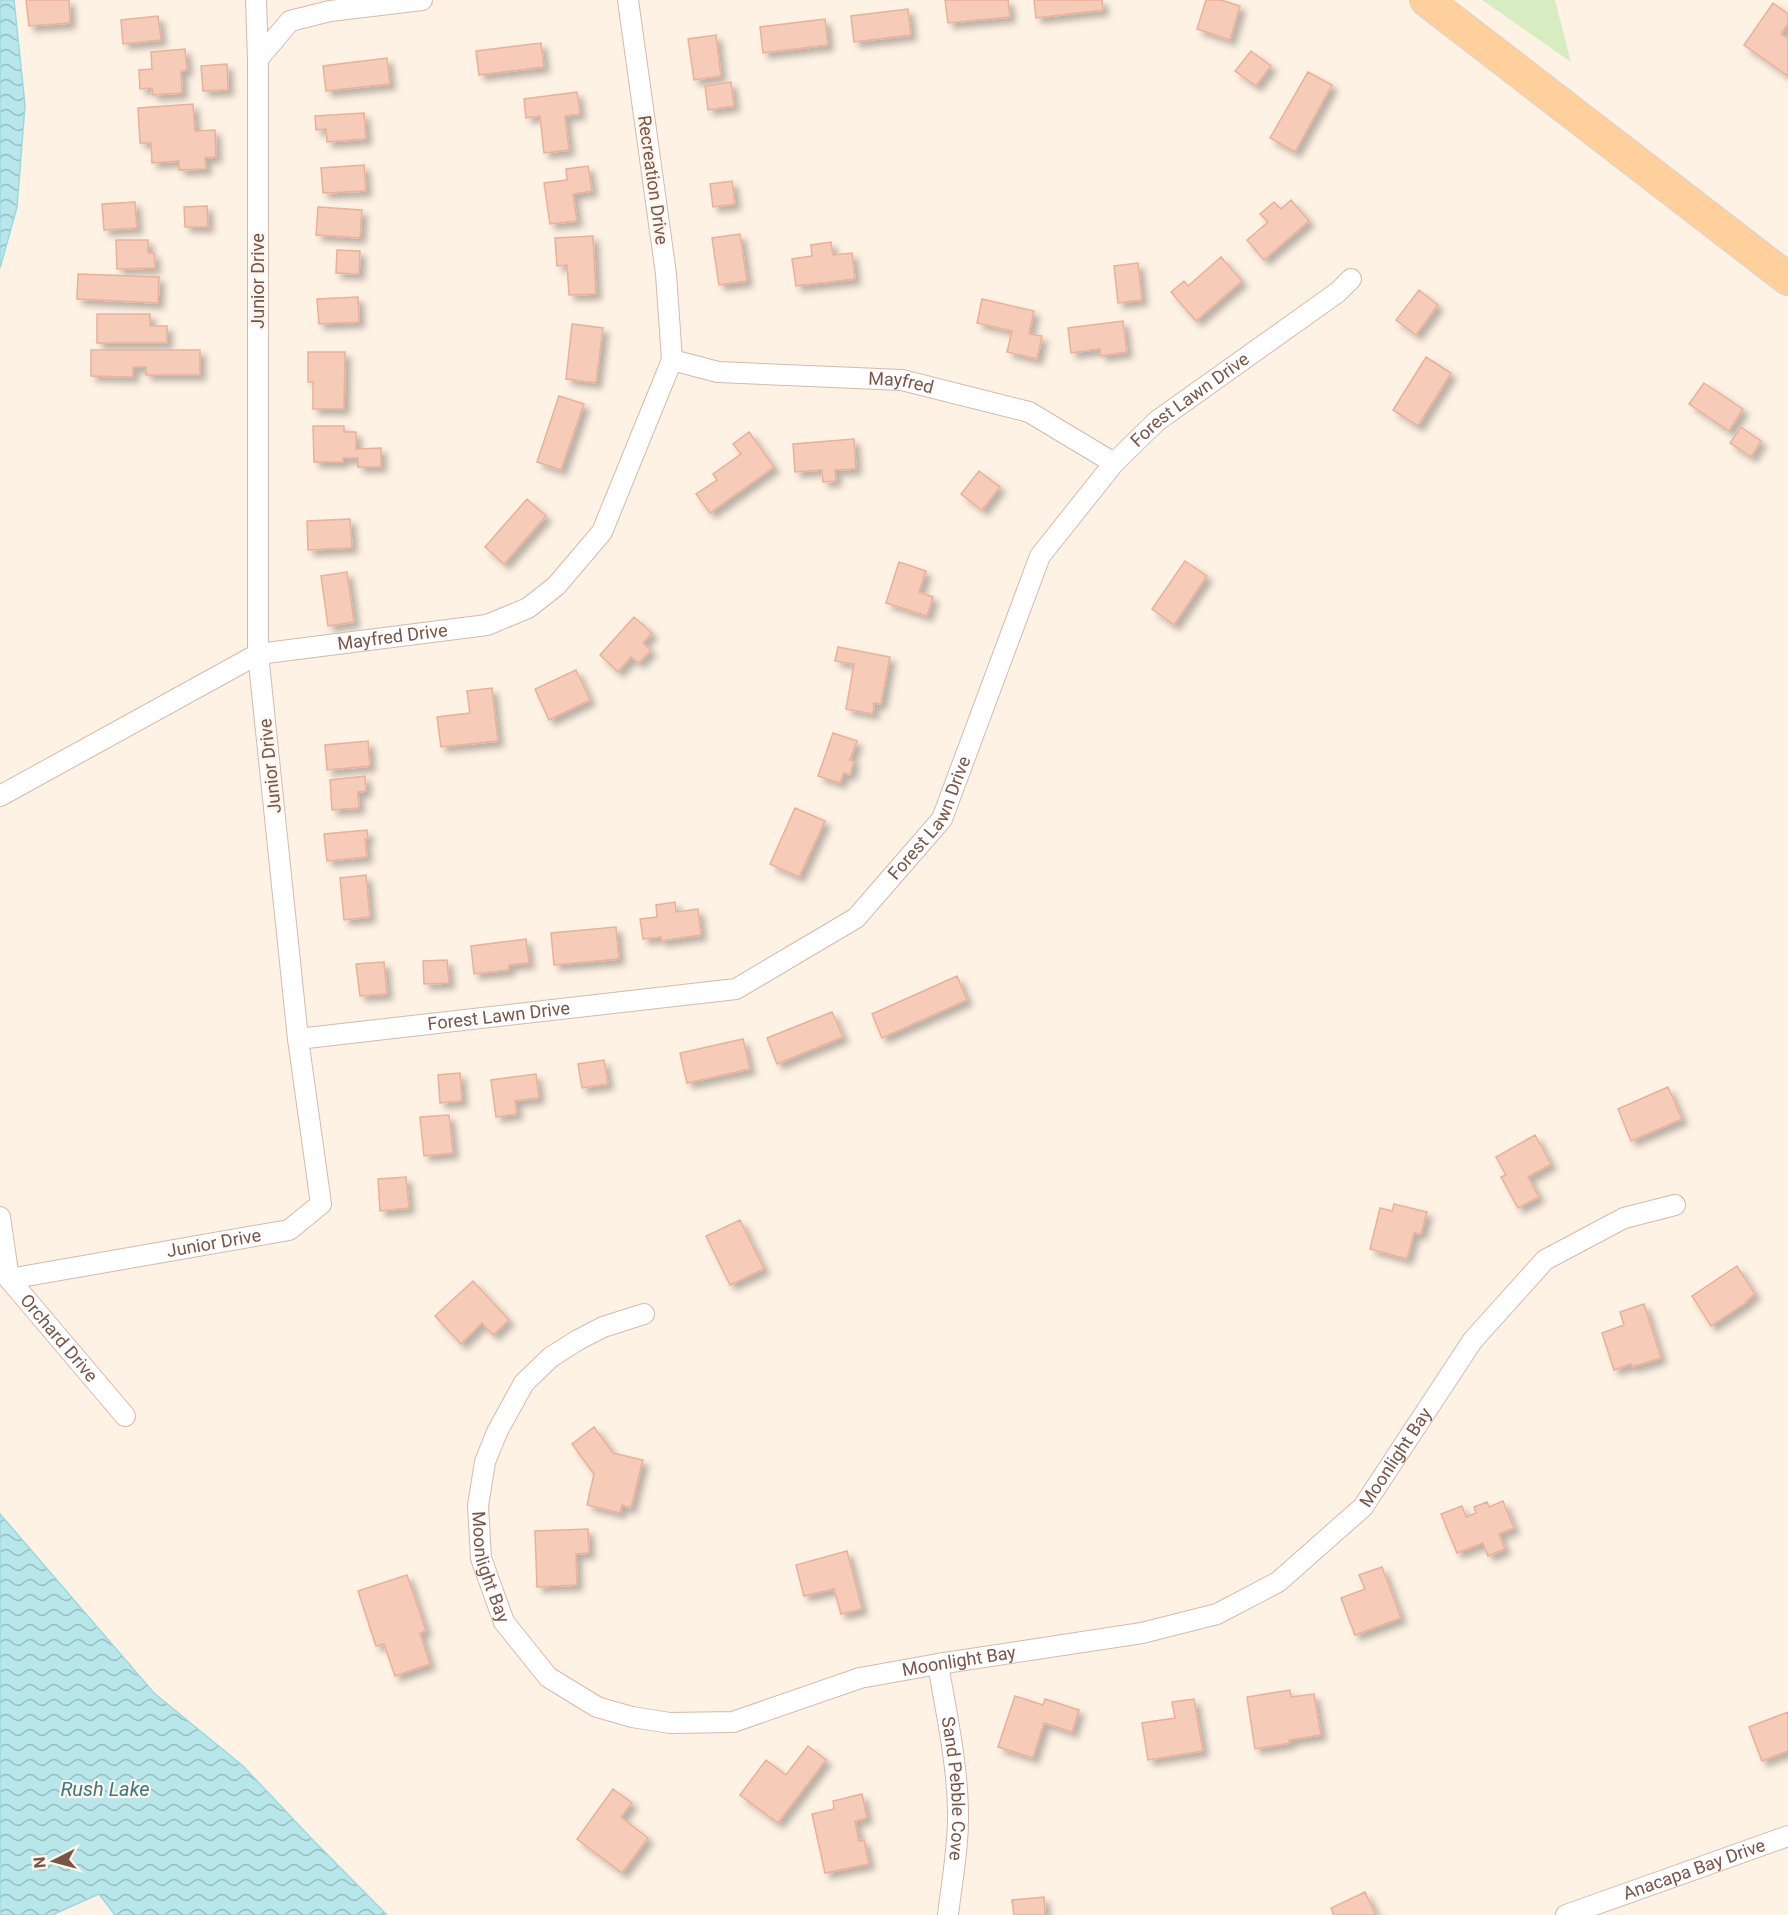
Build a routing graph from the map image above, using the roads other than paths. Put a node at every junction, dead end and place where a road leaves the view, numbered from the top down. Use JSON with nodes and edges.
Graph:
{"nodes":[{"id":1,"x":256,"y":0,"type":"edge"},
{"id":2,"x":422,"y":0,"type":"edge"},
{"id":3,"x":628,"y":0,"type":"edge"},
{"id":4,"x":1426,"y":0,"type":"edge"},
{"id":5,"x":258,"y":59,"type":"junction"},
{"id":6,"x":1351,"y":279,"type":"dead end"},
{"id":7,"x":1788,"y":279,"type":"edge"},
{"id":8,"x":672,"y":360,"type":"junction"},
{"id":9,"x":1114,"y":463,"type":"junction"},
{"id":10,"x":258,"y":654,"type":"junction"},
{"id":11,"x":0,"y":796,"type":"edge"},
{"id":12,"x":298,"y":1039,"type":"junction"},
{"id":13,"x":1675,"y":1205,"type":"dead end"},
{"id":14,"x":0,"y":1217,"type":"edge"},
{"id":15,"x":9,"y":1279,"type":"junction"},
{"id":16,"x":644,"y":1314,"type":"dead end"},
{"id":17,"x":125,"y":1416,"type":"dead end"},
{"id":18,"x":938,"y":1664,"type":"junction"},
{"id":19,"x":1788,"y":1836,"type":"edge"},
{"id":20,"x":948,"y":1915,"type":"edge"},
{"id":21,"x":1566,"y":1915,"type":"edge"}],
"edges":[{"from":1,"to":5,"type":"street","name":"Junior Drive"},
{"from":2,"to":5,"type":"street"},
{"from":3,"to":8,"type":"street","name":"Recreation Drive"},
{"from":4,"to":7,"type":"main road"},
{"from":5,"to":10,"type":"street","name":"Junior Drive"},
{"from":6,"to":9,"type":"street","name":"Forest Lawn Drive"},
{"from":8,"to":9,"type":"street","name":"Mayfred"},
{"from":8,"to":10,"type":"street","name":"Mayfred Drive"},
{"from":9,"to":12,"type":"street","name":"Forest Lawn Drive"},
{"from":10,"to":11,"type":"street","name":"Mayfred Drive"},
{"from":10,"to":12,"type":"street","name":"Junior Drive"},
{"from":12,"to":15,"type":"street","name":"Junior Drive"},
{"from":13,"to":18,"type":"street","name":"Moonlight Bay"},
{"from":14,"to":15,"type":"street","name":"Orchard Drive"},
{"from":15,"to":17,"type":"street","name":"Orchard Drive"},
{"from":16,"to":18,"type":"street","name":"Moonlight Bay"},
{"from":18,"to":20,"type":"street","name":"Sand Pebble Cove"},
{"from":19,"to":21,"type":"street","name":"Anacapa Bay Drive"}]}
